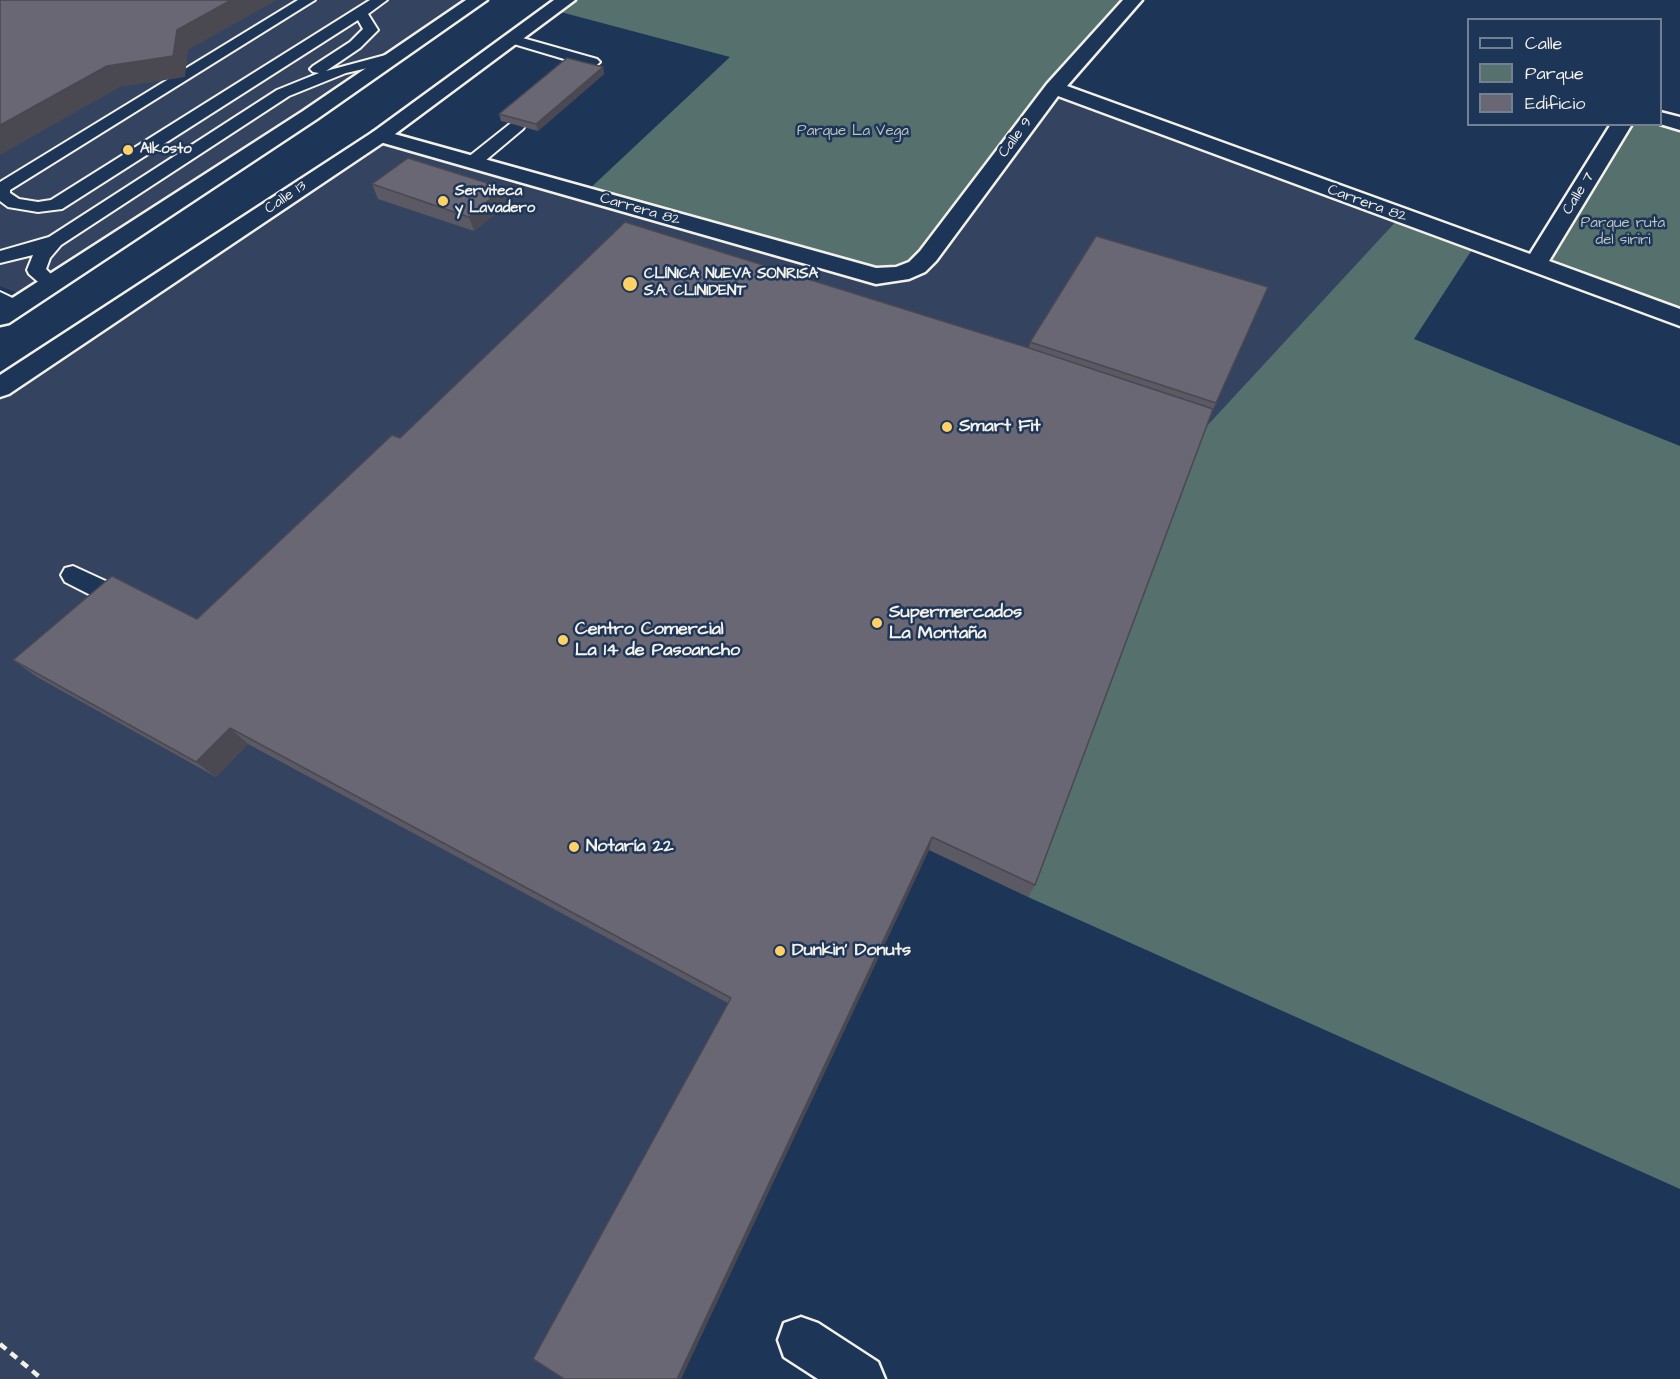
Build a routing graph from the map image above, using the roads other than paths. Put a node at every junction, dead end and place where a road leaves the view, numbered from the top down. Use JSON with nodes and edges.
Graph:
{"nodes":[{"id":1,"x":308,"y":0,"type":"edge"},
{"id":2,"x":380,"y":0,"type":"edge"},
{"id":3,"x":478,"y":0,"type":"edge"},
{"id":4,"x":566,"y":0,"type":"edge"},
{"id":5,"x":1133,"y":0,"type":"edge"},
{"id":6,"x":360,"y":13,"type":"junction"},
{"id":7,"x":512,"y":39,"type":"junction"},
{"id":8,"x":393,"y":58,"type":"junction"},
{"id":9,"x":584,"y":69,"type":"edge"},
{"id":10,"x":1054,"y":88,"type":"junction"},
{"id":11,"x":282,"y":93,"type":"junction"},
{"id":12,"x":1662,"y":119,"type":"edge"},
{"id":13,"x":1680,"y":124,"type":"edge"},
{"id":14,"x":517,"y":126,"type":"edge"},
{"id":15,"x":1621,"y":126,"type":"edge"},
{"id":16,"x":380,"y":136,"type":"junction"},
{"id":17,"x":473,"y":162,"type":"junction"},
{"id":18,"x":1,"y":188,"type":"edge"},
{"id":19,"x":55,"y":241,"type":"junction"},
{"id":20,"x":0,"y":257,"type":"edge"},
{"id":21,"x":1536,"y":264,"type":"junction"},
{"id":22,"x":900,"y":274,"type":"joint"},
{"id":23,"x":51,"y":284,"type":"junction"},
{"id":24,"x":3,"y":311,"type":"edge"},
{"id":25,"x":1680,"y":318,"type":"edge"},
{"id":26,"x":0,"y":388,"type":"edge"},
{"id":27,"x":73,"y":575,"type":"dead end"},
{"id":28,"x":146,"y":611,"type":"edge"},
{"id":29,"x":801,"y":1340,"type":"dead end"},
{"id":30,"x":861,"y":1379,"type":"edge"}],
"edges":[{"from":1,"to":18,"type":"lane"},
{"from":2,"to":6,"type":"lane"},
{"from":3,"to":8,"type":"street"},
{"from":4,"to":7,"type":"street","name":"Calle 13"},
{"from":5,"to":10,"type":"street","name":"Calle 9"},
{"from":6,"to":11,"type":"lane"},
{"from":6,"to":18,"type":"lane"},
{"from":7,"to":9,"type":"lane"},
{"from":7,"to":16,"type":"street","name":"Calle 13"},
{"from":8,"to":11,"type":"lane"},
{"from":8,"to":23,"type":"street"},
{"from":10,"to":21,"type":"street","name":"Carrera 82"},
{"from":10,"to":22,"type":"street","name":"Calle 9"},
{"from":11,"to":19,"type":"lane"},
{"from":12,"to":13,"type":"street"},
{"from":14,"to":17,"type":"lane"},
{"from":15,"to":21,"type":"street","name":"Calle 7"},
{"from":16,"to":17,"type":"street","name":"Carrera 82"},
{"from":16,"to":26,"type":"street","name":"Calle 13"},
{"from":17,"to":22,"type":"street","name":"Carrera 82"},
{"from":19,"to":20,"type":"lane"},
{"from":19,"to":23,"type":"lane"},
{"from":21,"to":25,"type":"street","name":"Carrera 82"},
{"from":23,"to":24,"type":"street"},
{"from":27,"to":28,"type":"lane"},
{"from":29,"to":30,"type":"street"}]}
